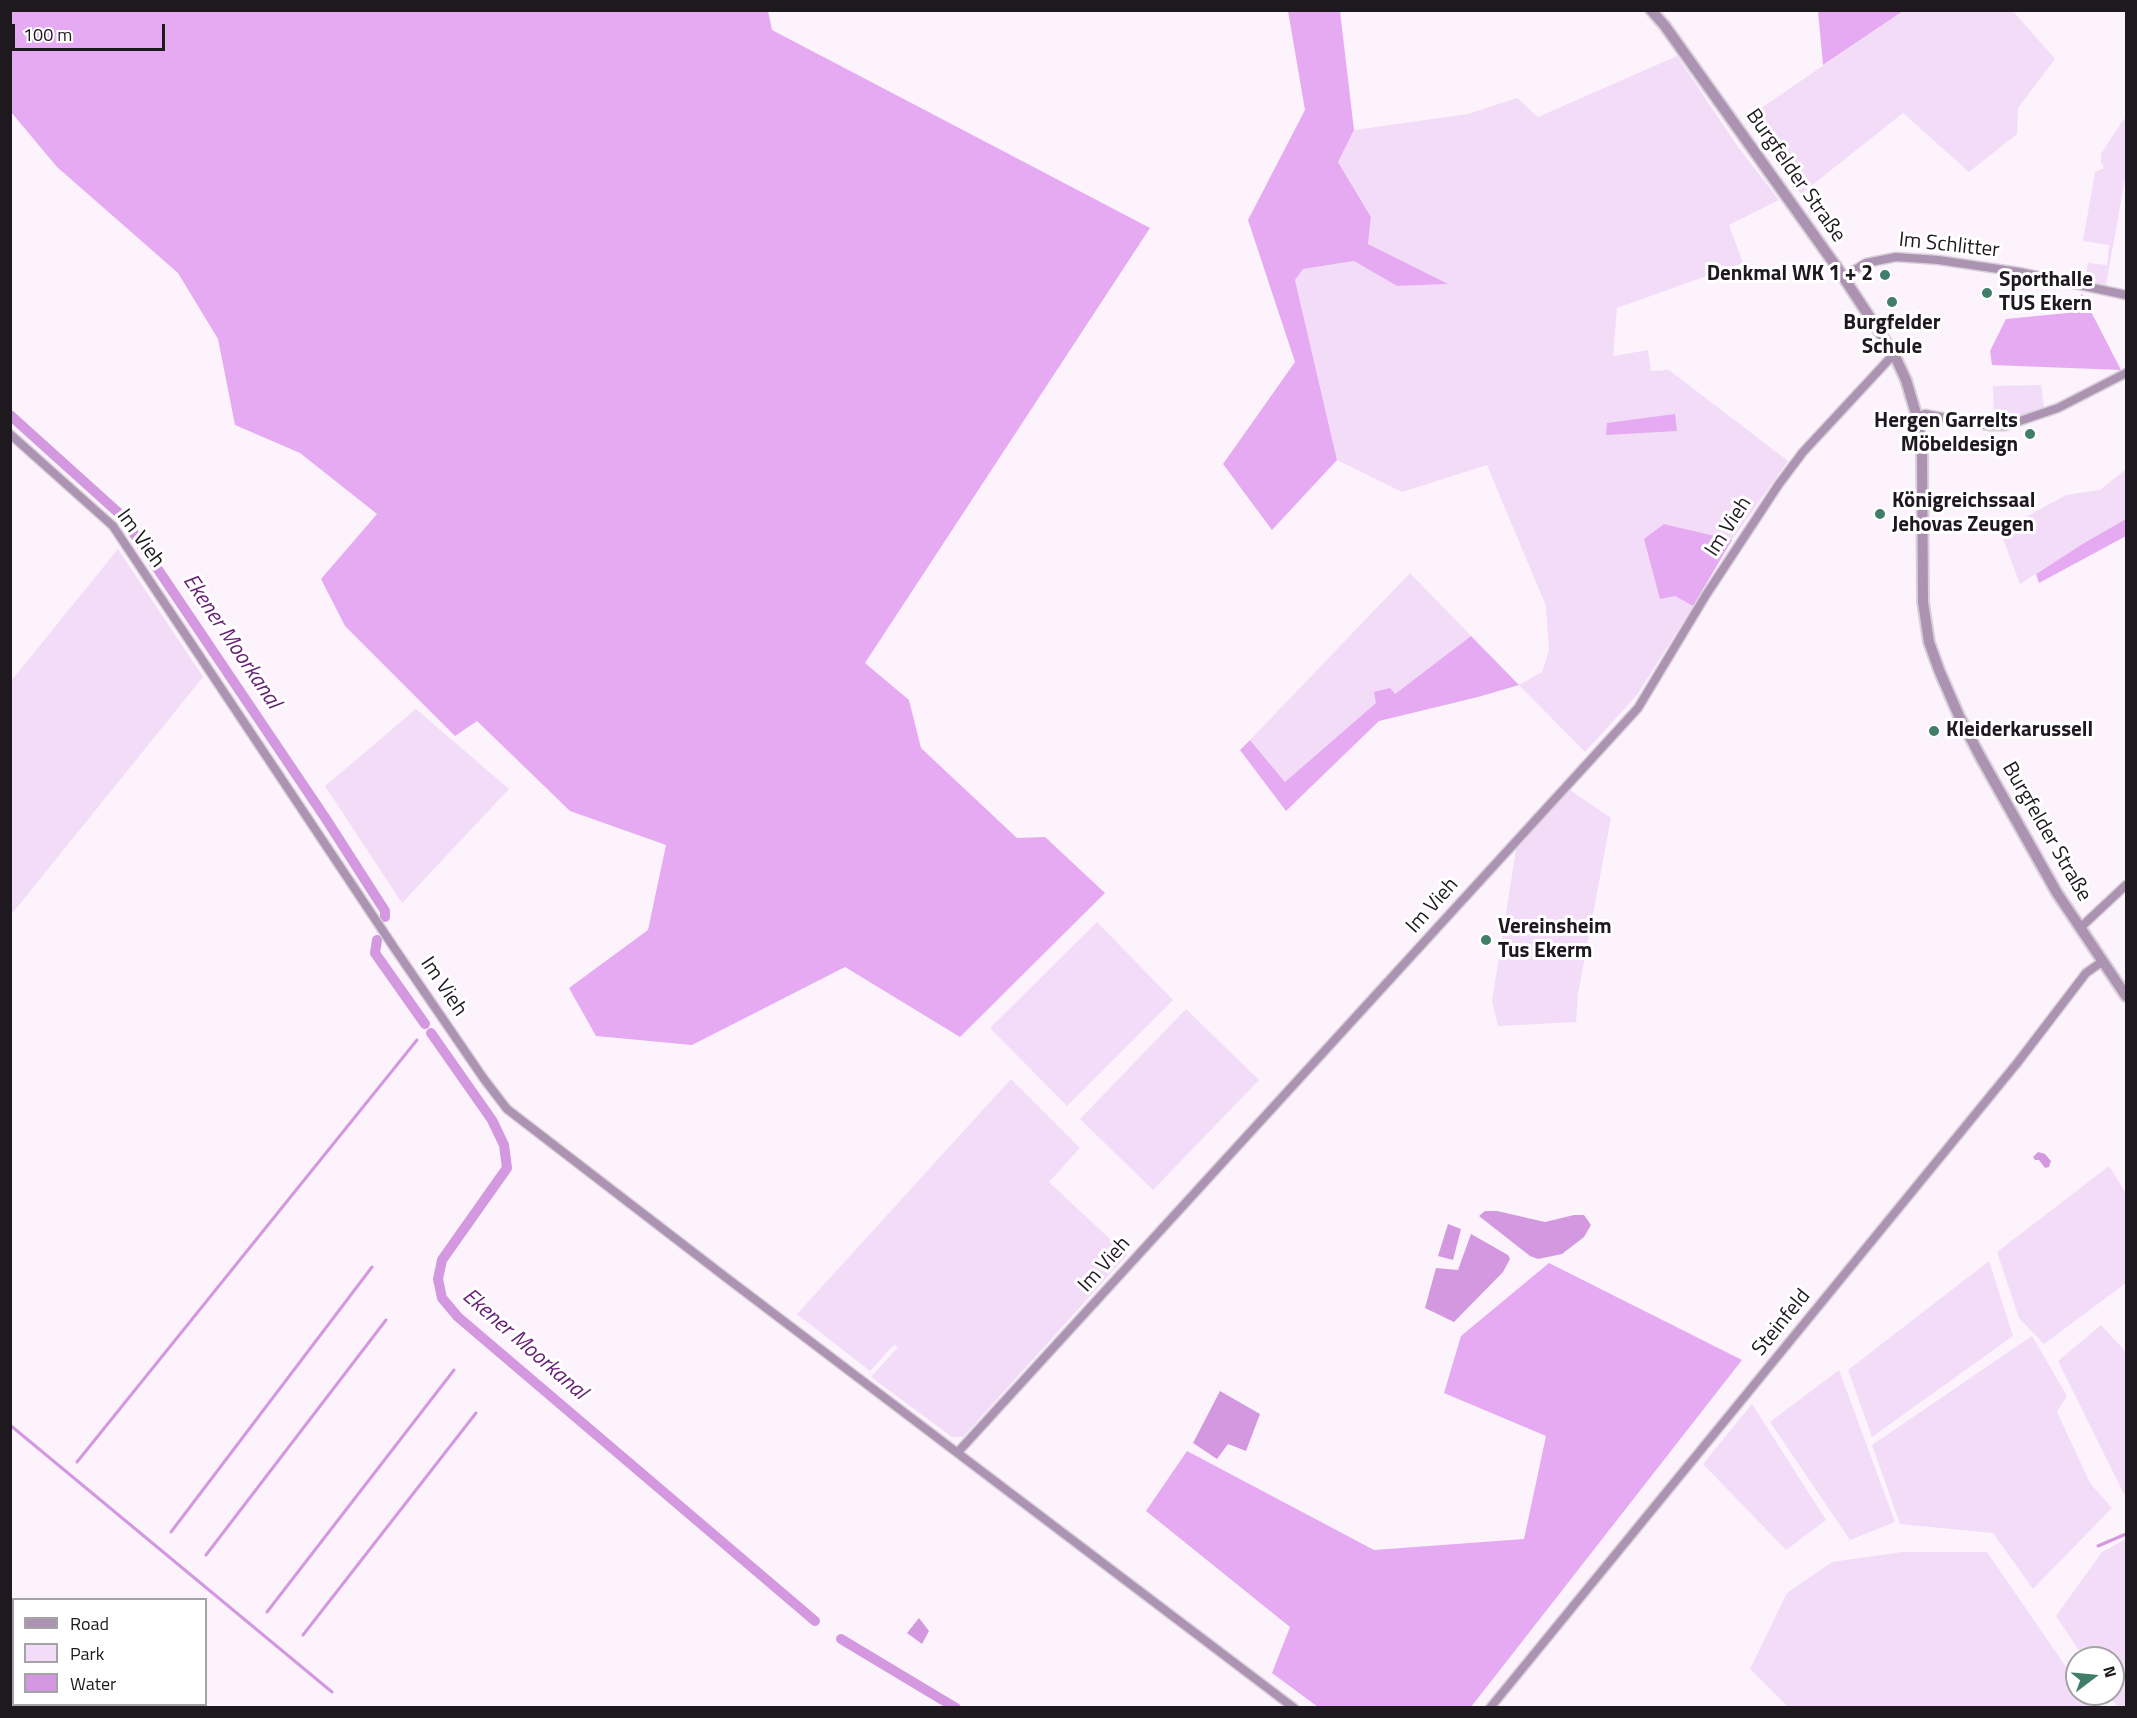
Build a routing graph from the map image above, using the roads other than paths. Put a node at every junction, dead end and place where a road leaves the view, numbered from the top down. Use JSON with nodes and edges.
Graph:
{"nodes":[{"id":1,"x":1651,"y":10,"type":"edge"},
{"id":2,"x":1843,"y":277,"type":"junction"},
{"id":3,"x":2127,"y":295,"type":"edge"},
{"id":4,"x":1894,"y":354,"type":"junction"},
{"id":5,"x":2127,"y":373,"type":"edge"},
{"id":6,"x":1917,"y":417,"type":"junction"},
{"id":7,"x":10,"y":434,"type":"edge"},
{"id":8,"x":2127,"y":885,"type":"edge"},
{"id":9,"x":2080,"y":928,"type":"junction"},
{"id":10,"x":2103,"y":962,"type":"junction"},
{"id":11,"x":2127,"y":996,"type":"edge"},
{"id":12,"x":958,"y":1452,"type":"junction"},
{"id":13,"x":1294,"y":1707,"type":"edge"},
{"id":14,"x":1490,"y":1707,"type":"edge"}],
"edges":[{"from":1,"to":2,"type":"street","name":"Burgfelder Straße"},
{"from":2,"to":3,"type":"street","name":"Im Schlitter"},
{"from":2,"to":4,"type":"street","name":"Burgfelder Straße"},
{"from":4,"to":6,"type":"street","name":"Burgfelder Straße"},
{"from":4,"to":12,"type":"street","name":"Im Vieh"},
{"from":5,"to":6,"type":"street"},
{"from":6,"to":9,"type":"street","name":"Burgfelder Straße"},
{"from":7,"to":12,"type":"street","name":"Im Vieh"},
{"from":8,"to":9,"type":"street"},
{"from":9,"to":10,"type":"street","name":"Burgfelder Straße"},
{"from":10,"to":11,"type":"street","name":"Burgfelder Straße"},
{"from":10,"to":14,"type":"street","name":"Steinfeld"},
{"from":12,"to":13,"type":"street","name":"Im Vieh"}]}
